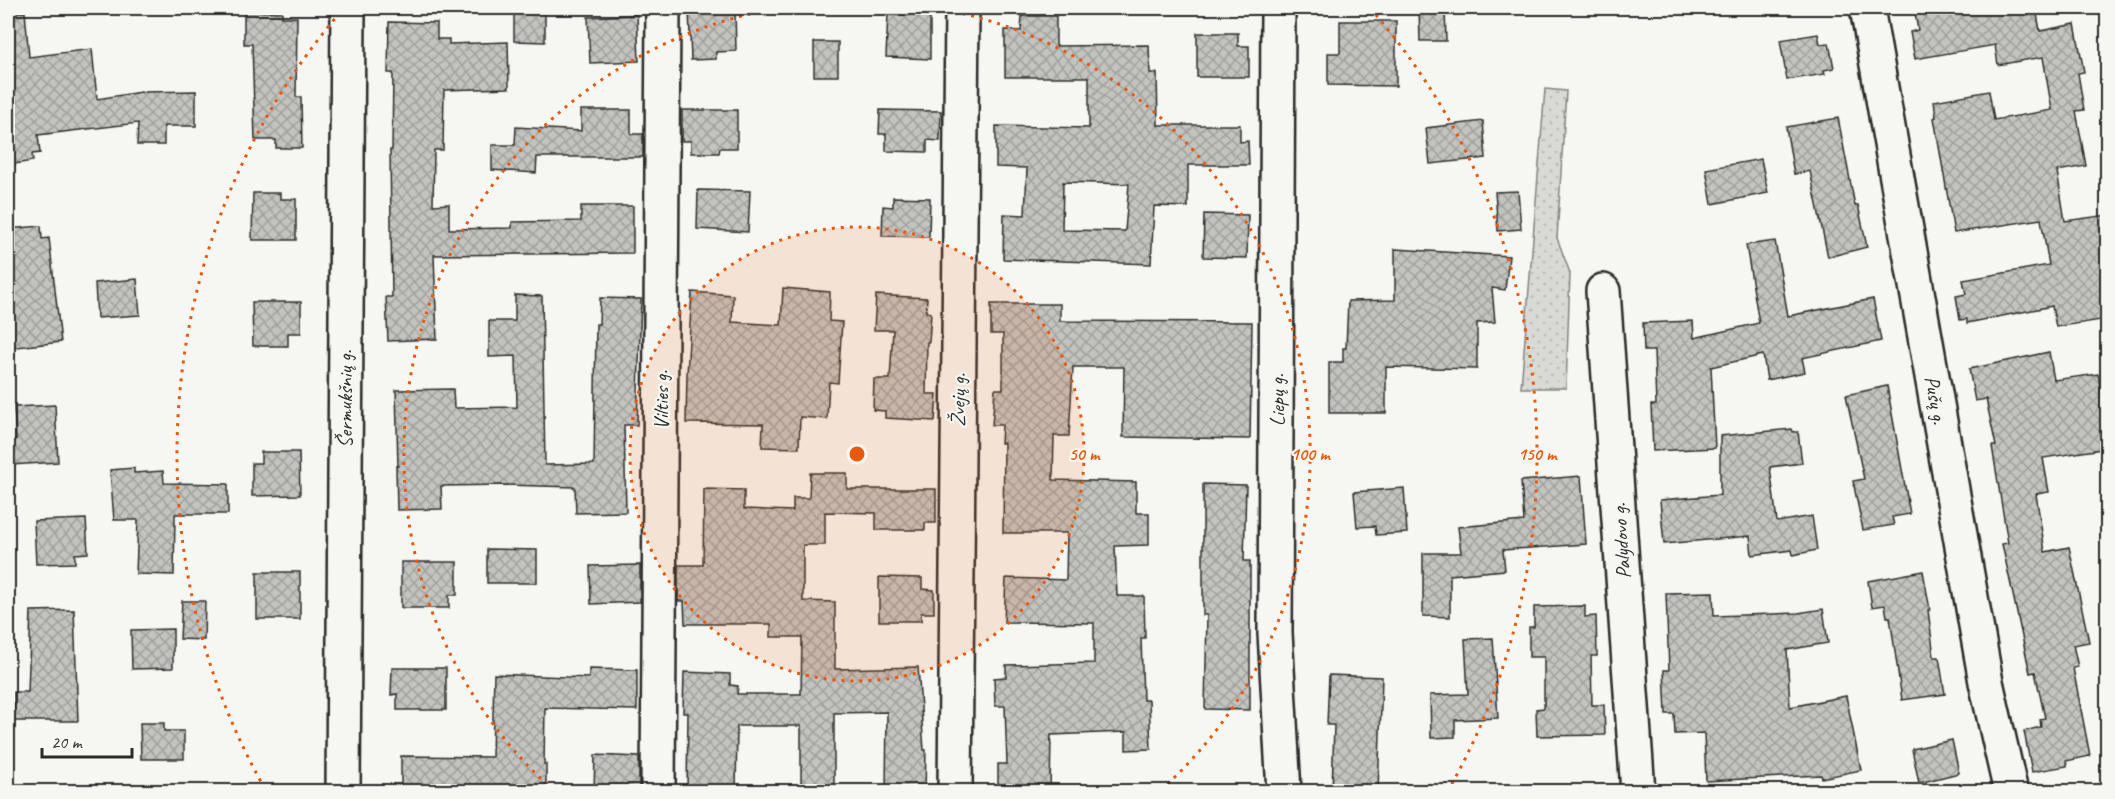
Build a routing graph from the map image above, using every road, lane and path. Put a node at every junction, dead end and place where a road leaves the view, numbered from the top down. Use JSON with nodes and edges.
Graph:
{"nodes":[{"id":1,"x":348,"y":8,"type":"edge"},
{"id":2,"x":663,"y":8,"type":"edge"},
{"id":3,"x":962,"y":8,"type":"edge"},
{"id":4,"x":1278,"y":8,"type":"edge"},
{"id":5,"x":1867,"y":8,"type":"edge"},
{"id":6,"x":1603,"y":291,"type":"dead end"},
{"id":7,"x":343,"y":792,"type":"edge"},
{"id":8,"x":658,"y":792,"type":"edge"},
{"id":9,"x":955,"y":792,"type":"edge"},
{"id":10,"x":1284,"y":792,"type":"edge"},
{"id":11,"x":1638,"y":792,"type":"edge"},
{"id":12,"x":2011,"y":792,"type":"edge"}],
"edges":[{"from":1,"to":7,"type":"street","name":"Šermukšnių g."},
{"from":2,"to":8,"type":"street","name":"Vilties g."},
{"from":3,"to":9,"type":"street","name":"Žvejų g."},
{"from":4,"to":10,"type":"street","name":"Liepų g."},
{"from":5,"to":12,"type":"street","name":"Pušų g."},
{"from":6,"to":11,"type":"street","name":"Palydovo g."}]}
